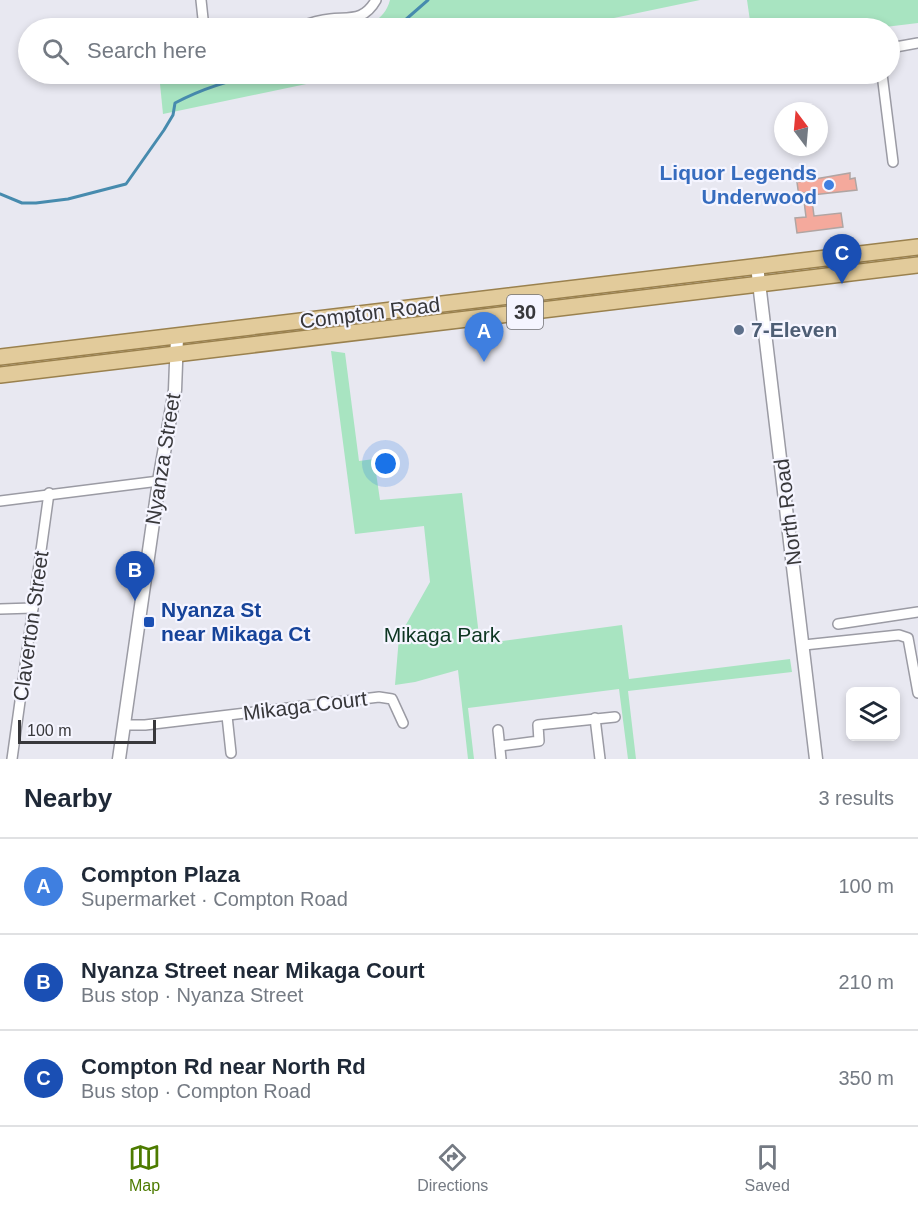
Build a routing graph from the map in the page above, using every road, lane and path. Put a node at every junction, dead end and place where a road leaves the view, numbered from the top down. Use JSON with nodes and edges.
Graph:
{"nodes":[{"id":1,"x":201,"y":0,"type":"edge"},
{"id":2,"x":376,"y":0,"type":"edge"},
{"id":3,"x":203,"y":18,"type":"edge"},
{"id":4,"x":357,"y":18,"type":"edge"},
{"id":5,"x":918,"y":44,"type":"edge"},
{"id":6,"x":900,"y":47,"type":"edge"},
{"id":7,"x":883,"y":84,"type":"edge"},
{"id":8,"x":893,"y":162,"type":"dead end"},
{"id":9,"x":918,"y":247,"type":"edge"},
{"id":10,"x":918,"y":265,"type":"edge"},
{"id":11,"x":757,"y":266,"type":"junction"},
{"id":12,"x":759,"y":284,"type":"junction"},
{"id":13,"x":177,"y":337,"type":"junction"},
{"id":14,"x":178,"y":354,"type":"junction"},
{"id":15,"x":0,"y":357,"type":"edge"},
{"id":16,"x":0,"y":375,"type":"edge"},
{"id":17,"x":159,"y":481,"type":"junction"},
{"id":18,"x":49,"y":493,"type":"junction"},
{"id":19,"x":0,"y":501,"type":"edge"},
{"id":20,"x":33,"y":608,"type":"junction"},
{"id":21,"x":0,"y":609,"type":"edge"},
{"id":22,"x":918,"y":612,"type":"edge"},
{"id":23,"x":838,"y":624,"type":"dead end"},
{"id":24,"x":804,"y":645,"type":"junction"},
{"id":25,"x":918,"y":686,"type":"edge"},
{"id":26,"x":918,"y":693,"type":"edge"},
{"id":27,"x":227,"y":716,"type":"junction"},
{"id":28,"x":615,"y":717,"type":"dead end"},
{"id":29,"x":595,"y":718,"type":"junction"},
{"id":30,"x":403,"y":723,"type":"dead end"},
{"id":31,"x":124,"y":725,"type":"junction"},
{"id":32,"x":498,"y":730,"type":"dead end"},
{"id":33,"x":500,"y":746,"type":"junction"},
{"id":34,"x":231,"y":753,"type":"dead end"},
{"id":35,"x":12,"y":759,"type":"edge"},
{"id":36,"x":119,"y":759,"type":"edge"},
{"id":37,"x":501,"y":759,"type":"edge"},
{"id":38,"x":600,"y":759,"type":"edge"},
{"id":39,"x":816,"y":759,"type":"edge"}],
"edges":[{"from":1,"to":3,"type":"street"},
{"from":2,"to":4,"type":"street"},
{"from":5,"to":6,"type":"street"},
{"from":7,"to":8,"type":"street"},
{"from":9,"to":11,"type":"main road","name":"Compton Road","number":"30"},
{"from":10,"to":12,"type":"main road","name":"Compton Road","number":"30"},
{"from":11,"to":12,"type":"street","name":"North Road"},
{"from":11,"to":13,"type":"main road","name":"Compton Road","number":"30"},
{"from":12,"to":14,"type":"main road","name":"Compton Road","number":"30"},
{"from":12,"to":24,"type":"street","name":"North Road"},
{"from":13,"to":14,"type":"street","name":"Nyanza Street"},
{"from":13,"to":15,"type":"main road","name":"Compton Road","number":"30"},
{"from":14,"to":16,"type":"main road","name":"Compton Road","number":"30"},
{"from":14,"to":17,"type":"street","name":"Nyanza Street"},
{"from":17,"to":18,"type":"street"},
{"from":17,"to":31,"type":"street","name":"Nyanza Street"},
{"from":18,"to":19,"type":"street"},
{"from":18,"to":20,"type":"street","name":"Claverton Street"},
{"from":20,"to":21,"type":"street"},
{"from":20,"to":35,"type":"street","name":"Claverton Street"},
{"from":22,"to":23,"type":"street"},
{"from":24,"to":25,"type":"street"},
{"from":24,"to":39,"type":"street","name":"North Road"},
{"from":25,"to":26,"type":"street"},
{"from":27,"to":30,"type":"street","name":"Mikaga Court"},
{"from":27,"to":31,"type":"street","name":"Mikaga Court"},
{"from":27,"to":34,"type":"street","name":"Mikaga Court"},
{"from":28,"to":29,"type":"street"},
{"from":29,"to":33,"type":"street"},
{"from":29,"to":38,"type":"street"},
{"from":31,"to":36,"type":"street","name":"Nyanza Street"},
{"from":32,"to":33,"type":"street"},
{"from":33,"to":37,"type":"street"}]}
